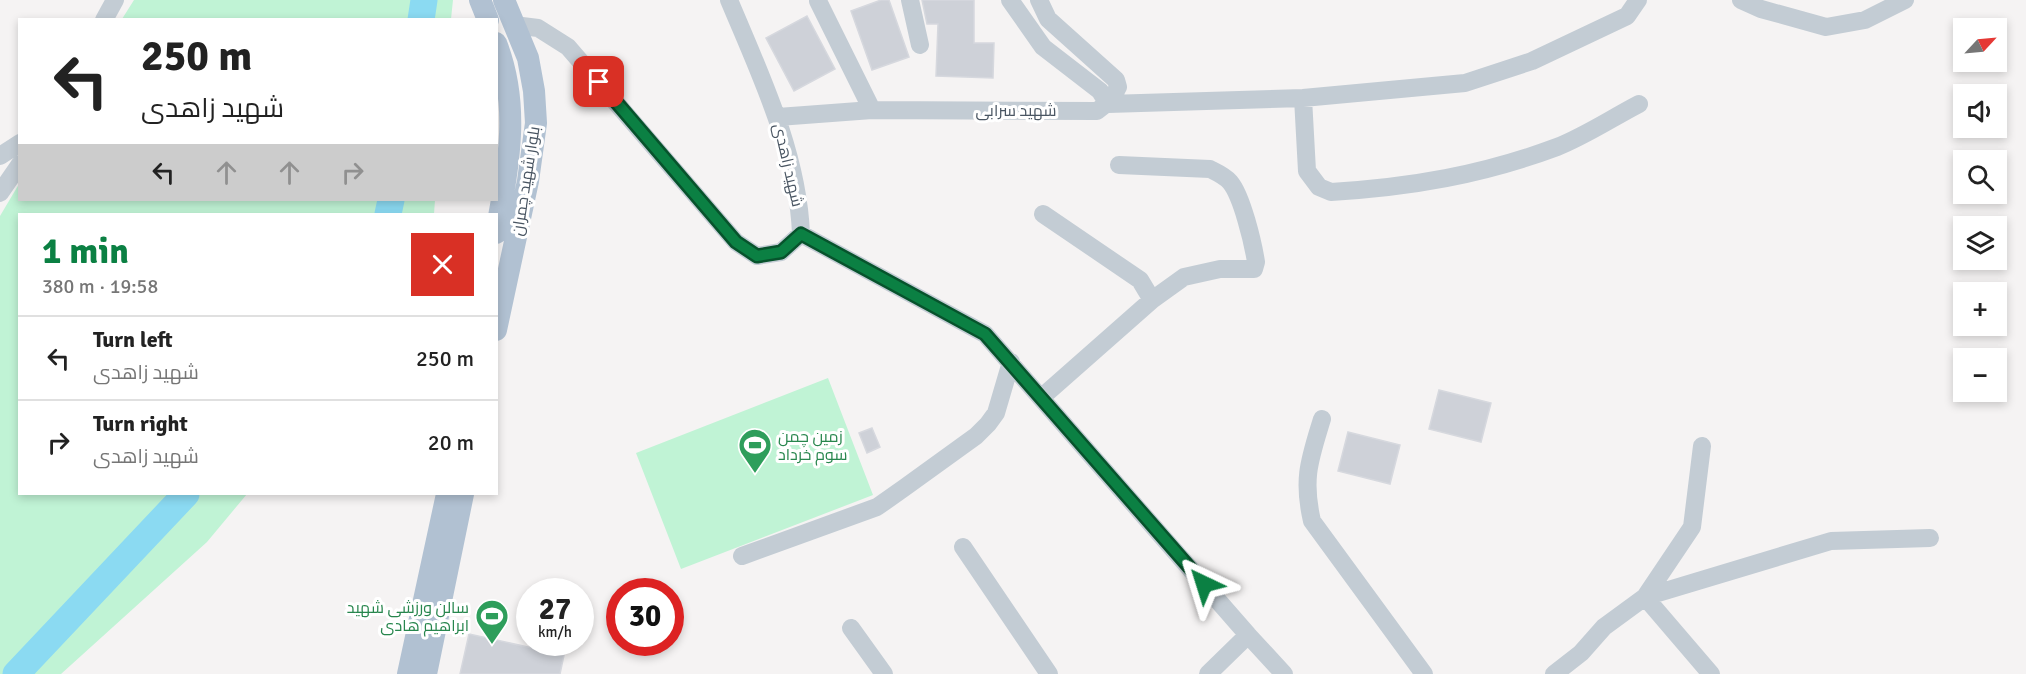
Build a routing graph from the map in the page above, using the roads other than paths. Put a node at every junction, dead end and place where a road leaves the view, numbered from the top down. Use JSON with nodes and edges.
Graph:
{"nodes":[{"id":1,"x":115,"y":0,"type":"edge"},
{"id":2,"x":480,"y":0,"type":"edge"},
{"id":3,"x":504,"y":0,"type":"edge"},
{"id":4,"x":729,"y":0,"type":"edge"},
{"id":5,"x":910,"y":0,"type":"edge"},
{"id":6,"x":1010,"y":0,"type":"edge"},
{"id":7,"x":1039,"y":0,"type":"edge"},
{"id":8,"x":1638,"y":0,"type":"edge"},
{"id":9,"x":1741,"y":0,"type":"edge"},
{"id":10,"x":1905,"y":0,"type":"edge"},
{"id":11,"x":818,"y":2,"type":"edge"},
{"id":12,"x":105,"y":18,"type":"edge"},
{"id":13,"x":487,"y":18,"type":"edge"},
{"id":14,"x":505,"y":29,"type":"edge"},
{"id":15,"x":920,"y":45,"type":"dead end"},
{"id":16,"x":498,"y":48,"type":"edge"},
{"id":17,"x":1303,"y":98,"type":"junction"},
{"id":18,"x":1108,"y":104,"type":"junction"},
{"id":19,"x":1639,"y":104,"type":"dead end"},
{"id":20,"x":872,"y":110,"type":"junction"},
{"id":21,"x":778,"y":117,"type":"junction"},
{"id":22,"x":18,"y":144,"type":"edge"},
{"id":23,"x":0,"y":156,"type":"edge"},
{"id":24,"x":1119,"y":165,"type":"dead end"},
{"id":25,"x":18,"y":167,"type":"edge"},
{"id":26,"x":0,"y":193,"type":"edge"},
{"id":27,"x":1043,"y":214,"type":"dead end"},
{"id":28,"x":498,"y":222,"type":"edge"},
{"id":29,"x":801,"y":234,"type":"junction"},
{"id":30,"x":1152,"y":300,"type":"junction"},
{"id":31,"x":498,"y":321,"type":"edge"},
{"id":32,"x":1011,"y":362,"type":"junction"},
{"id":33,"x":1042,"y":397,"type":"junction"},
{"id":34,"x":1322,"y":419,"type":"dead end"},
{"id":35,"x":1702,"y":446,"type":"dead end"},
{"id":36,"x":447,"y":495,"type":"edge"},
{"id":37,"x":463,"y":495,"type":"edge"},
{"id":38,"x":1930,"y":538,"type":"dead end"},
{"id":39,"x":963,"y":547,"type":"dead end"},
{"id":40,"x":742,"y":556,"type":"dead end"},
{"id":41,"x":1645,"y":597,"type":"junction"},
{"id":42,"x":851,"y":628,"type":"dead end"},
{"id":43,"x":1248,"y":635,"type":"junction"},
{"id":44,"x":408,"y":674,"type":"edge"},
{"id":45,"x":426,"y":674,"type":"edge"},
{"id":46,"x":884,"y":674,"type":"edge"},
{"id":47,"x":1049,"y":674,"type":"edge"},
{"id":48,"x":1208,"y":674,"type":"edge"},
{"id":49,"x":1284,"y":674,"type":"edge"},
{"id":50,"x":1425,"y":674,"type":"edge"},
{"id":51,"x":1554,"y":674,"type":"edge"},
{"id":52,"x":1711,"y":674,"type":"edge"}],
"edges":[{"from":1,"to":12,"type":"street"},
{"from":2,"to":13,"type":"main road"},
{"from":3,"to":14,"type":"main road","name":"بلوار شهید چمران"},
{"from":4,"to":21,"type":"street","name":"شهید زاهدی"},
{"from":5,"to":15,"type":"street"},
{"from":6,"to":18,"type":"street"},
{"from":7,"to":18,"type":"street"},
{"from":8,"to":17,"type":"street","name":"شهید سرابی"},
{"from":9,"to":10,"type":"street"},
{"from":11,"to":20,"type":"street"},
{"from":14,"to":29,"type":"street"},
{"from":14,"to":31,"type":"main road","name":"بلوار شهید چمران"},
{"from":16,"to":28,"type":"main road","name":"بلوار شهید چمران"},
{"from":17,"to":18,"type":"street","name":"شهید سرابی"},
{"from":17,"to":19,"type":"street"},
{"from":18,"to":20,"type":"street","name":"شهید سرابی"},
{"from":20,"to":21,"type":"street","name":"شهید سرابی"},
{"from":21,"to":29,"type":"street","name":"شهید زاهدی"},
{"from":22,"to":23,"type":"street"},
{"from":24,"to":30,"type":"street"},
{"from":25,"to":26,"type":"street"},
{"from":27,"to":30,"type":"street"},
{"from":29,"to":32,"type":"street"},
{"from":30,"to":33,"type":"street"},
{"from":32,"to":33,"type":"street"},
{"from":32,"to":40,"type":"street"},
{"from":33,"to":43,"type":"street"},
{"from":34,"to":50,"type":"street"},
{"from":35,"to":41,"type":"street"},
{"from":36,"to":44,"type":"main road"},
{"from":37,"to":45,"type":"main road"},
{"from":38,"to":41,"type":"street"},
{"from":39,"to":47,"type":"street"},
{"from":41,"to":51,"type":"street"},
{"from":41,"to":52,"type":"street"},
{"from":42,"to":46,"type":"street"},
{"from":43,"to":48,"type":"street"},
{"from":43,"to":49,"type":"street"}]}
